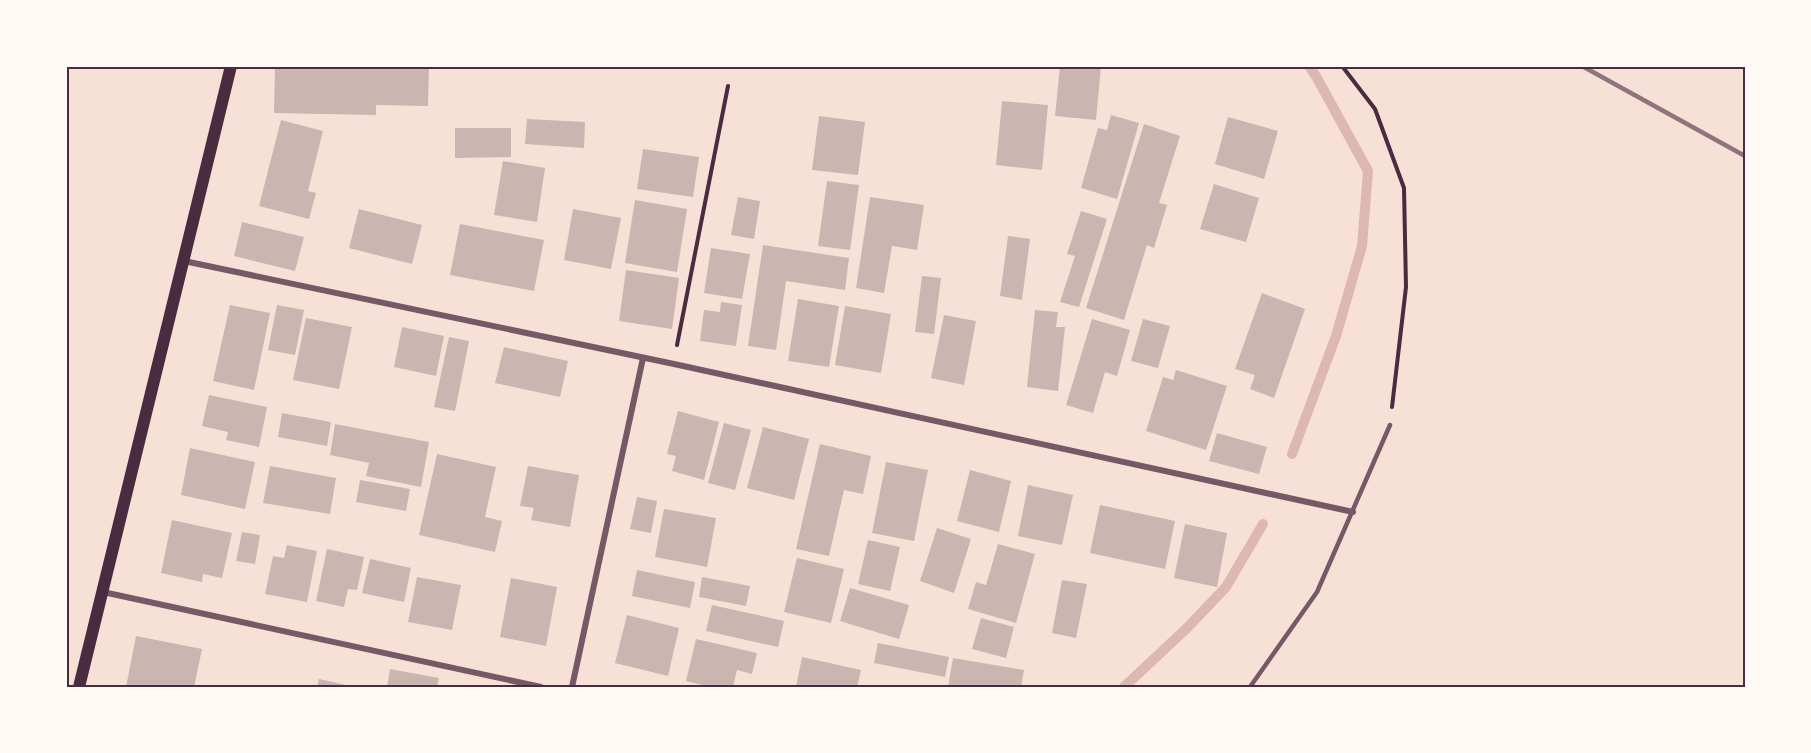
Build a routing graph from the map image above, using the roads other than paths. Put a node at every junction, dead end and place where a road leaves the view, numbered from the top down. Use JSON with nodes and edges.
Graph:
{"nodes":[{"id":1,"x":231,"y":66,"type":"edge"},
{"id":2,"x":184,"y":261,"type":"junction"},
{"id":3,"x":643,"y":358,"type":"junction"},
{"id":4,"x":1390,"y":425,"type":"road end"},
{"id":5,"x":1353,"y":512,"type":"junction"},
{"id":6,"x":103,"y":592,"type":"junction"},
{"id":7,"x":79,"y":687,"type":"edge"},
{"id":8,"x":541,"y":687,"type":"edge"},
{"id":9,"x":572,"y":687,"type":"edge"},
{"id":10,"x":1250,"y":687,"type":"edge"}],
"edges":[{"from":1,"to":2,"type":"main road"},
{"from":2,"to":3,"type":"street"},
{"from":2,"to":6,"type":"main road"},
{"from":3,"to":5,"type":"street"},
{"from":3,"to":9,"type":"street"},
{"from":4,"to":5,"type":"lane"},
{"from":5,"to":10,"type":"lane"},
{"from":6,"to":7,"type":"main road"},
{"from":6,"to":8,"type":"street"}]}
